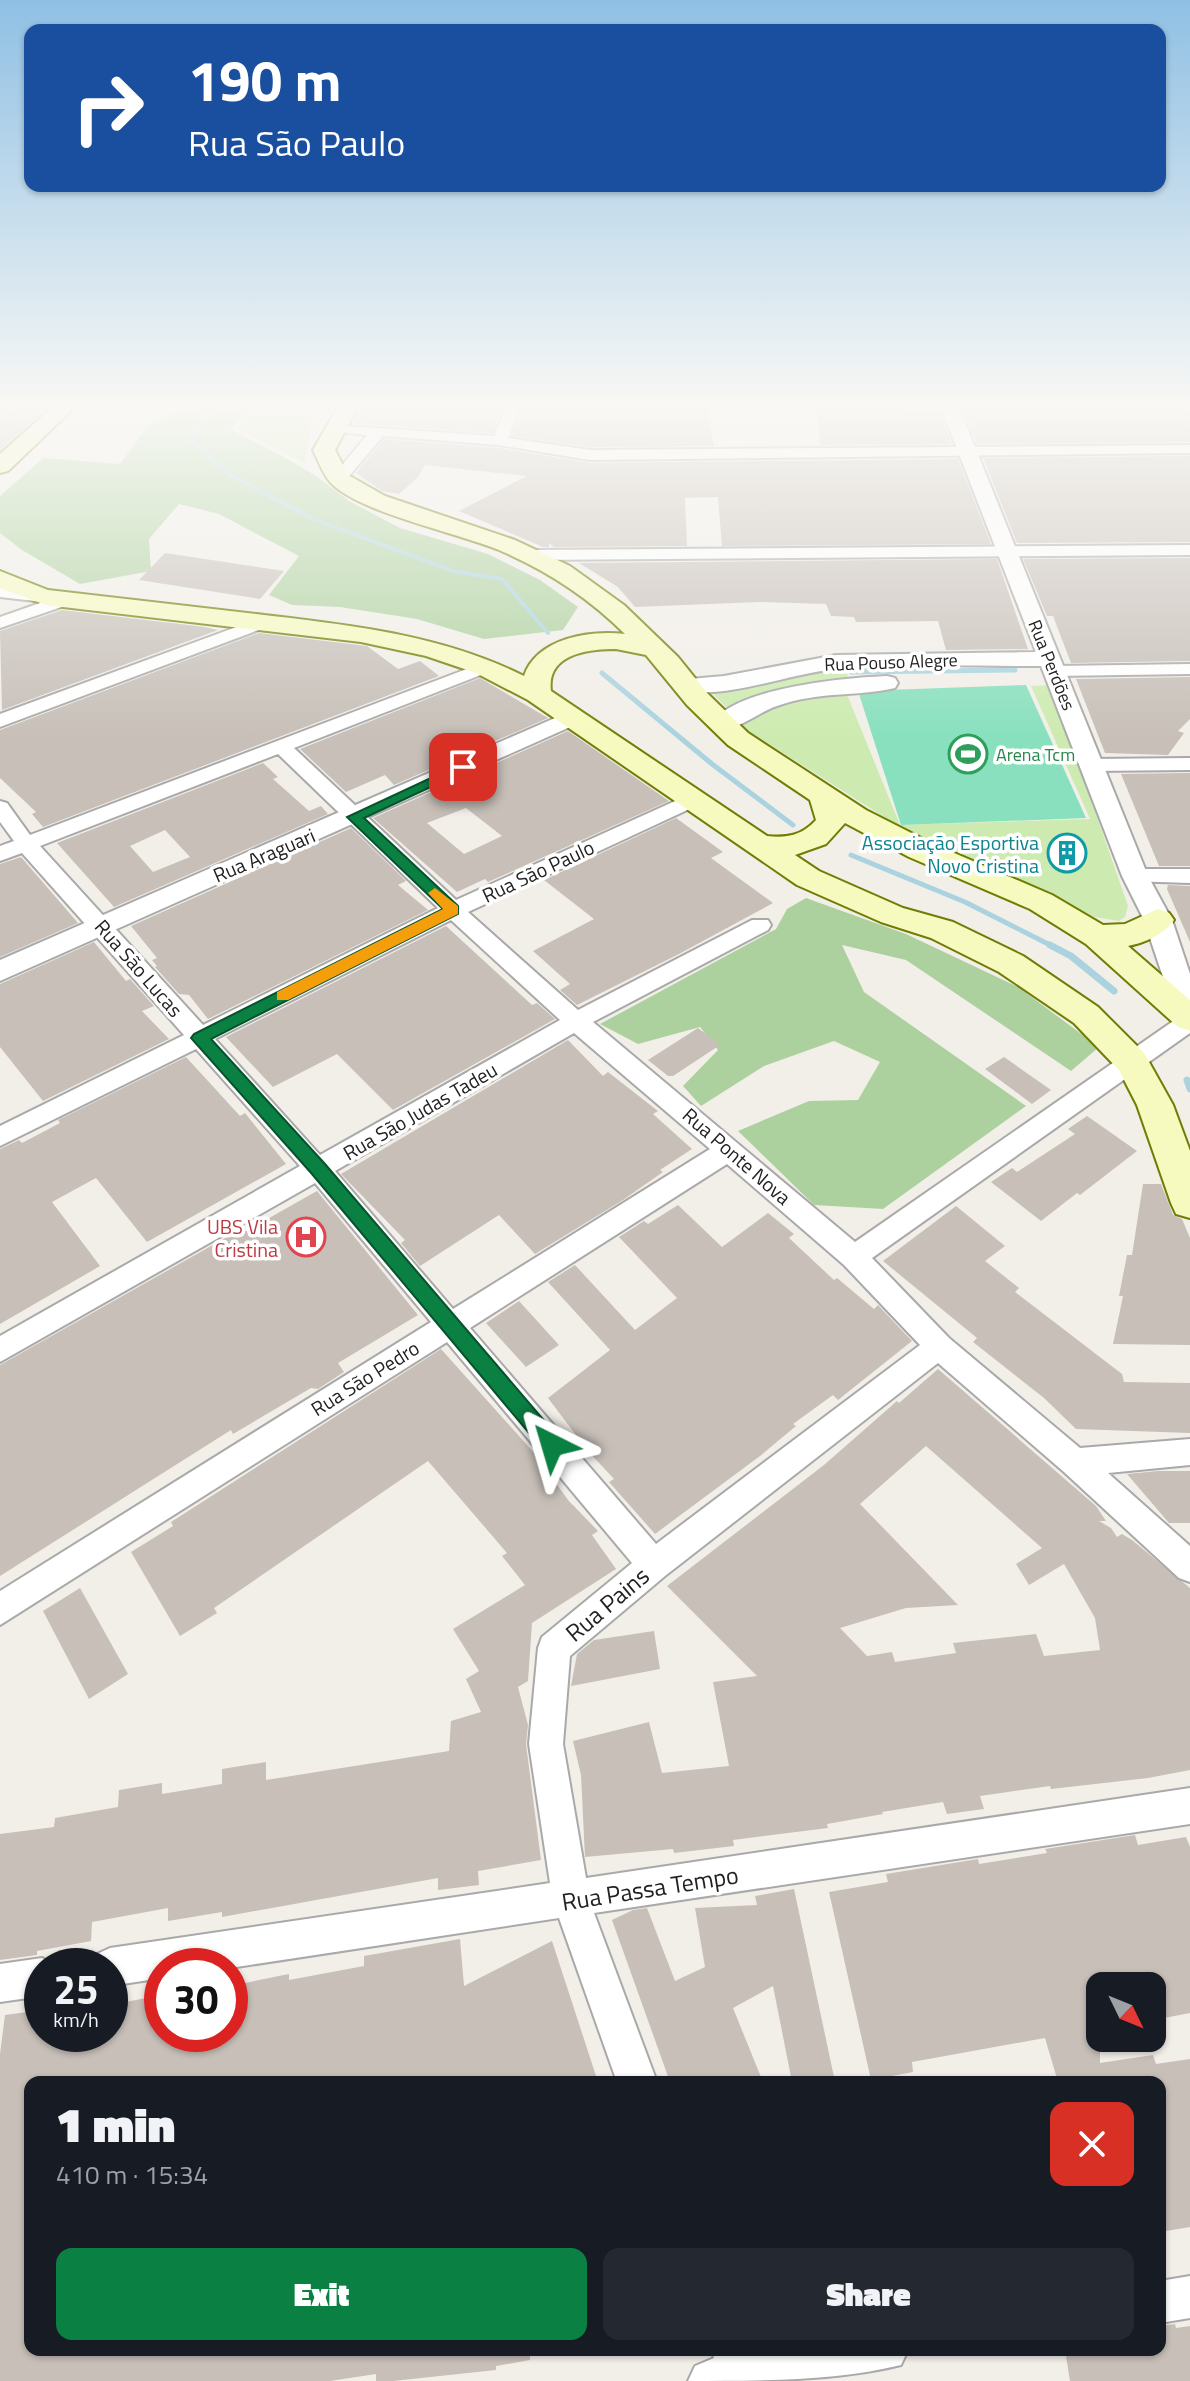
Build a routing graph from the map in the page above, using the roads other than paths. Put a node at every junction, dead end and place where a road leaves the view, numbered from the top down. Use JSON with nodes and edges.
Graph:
{"nodes":[{"id":1,"x":422,"y":516,"type":"edge"},
{"id":2,"x":992,"y":516,"type":"edge"},
{"id":3,"x":1190,"y":550,"type":"edge"},
{"id":4,"x":1006,"y":552,"type":"junction"},
{"id":5,"x":529,"y":555,"type":"junction"},
{"id":6,"x":0,"y":578,"type":"edge"},
{"id":7,"x":0,"y":592,"type":"edge"},
{"id":8,"x":58,"y":597,"type":"junction"},
{"id":9,"x":0,"y":623,"type":"edge"},
{"id":10,"x":261,"y":623,"type":"junction"},
{"id":11,"x":653,"y":649,"type":"junction"},
{"id":12,"x":485,"y":667,"type":"junction"},
{"id":13,"x":1190,"y":669,"type":"edge"},
{"id":14,"x":1055,"y":670,"type":"junction"},
{"id":15,"x":983,"y":682,"type":"dead end"},
{"id":16,"x":907,"y":683,"type":"dead end"},
{"id":17,"x":686,"y":685,"type":"junction"},
{"id":18,"x":538,"y":694,"type":"junction"},
{"id":19,"x":571,"y":718,"type":"junction"},
{"id":20,"x":0,"y":721,"type":"edge"},
{"id":21,"x":722,"y":724,"type":"junction"},
{"id":22,"x":282,"y":747,"type":"junction"},
{"id":23,"x":1187,"y":760,"type":"edge"},
{"id":24,"x":1092,"y":765,"type":"junction"},
{"id":25,"x":824,"y":796,"type":"junction"},
{"id":26,"x":691,"y":801,"type":"junction"},
{"id":27,"x":0,"y":807,"type":"edge"},
{"id":28,"x":354,"y":817,"type":"junction"},
{"id":29,"x":751,"y":842,"type":"junction"},
{"id":30,"x":26,"y":844,"type":"junction"},
{"id":31,"x":0,"y":854,"type":"edge"},
{"id":32,"x":1135,"y":876,"type":"junction"},
{"id":33,"x":1190,"y":876,"type":"edge"},
{"id":34,"x":453,"y":910,"type":"junction"},
{"id":35,"x":1158,"y":920,"type":"junction"},
{"id":36,"x":102,"y":925,"type":"junction"},
{"id":37,"x":760,"y":925,"type":"dead end"},
{"id":38,"x":1097,"y":936,"type":"junction"},
{"id":39,"x":0,"y":971,"type":"edge"},
{"id":40,"x":1190,"y":1018,"type":"edge"},
{"id":41,"x":576,"y":1021,"type":"junction"},
{"id":42,"x":200,"y":1038,"type":"junction"},
{"id":43,"x":1132,"y":1062,"type":"junction"},
{"id":44,"x":0,"y":1137,"type":"edge"},
{"id":45,"x":730,"y":1149,"type":"junction"},
{"id":46,"x":318,"y":1169,"type":"junction"},
{"id":47,"x":1190,"y":1203,"type":"edge"},
{"id":48,"x":854,"y":1257,"type":"junction"},
{"id":49,"x":449,"y":1325,"type":"junction"},
{"id":50,"x":939,"y":1346,"type":"junction"},
{"id":51,"x":0,"y":1350,"type":"edge"},
{"id":52,"x":1190,"y":1452,"type":"edge"},
{"id":53,"x":1075,"y":1462,"type":"junction"},
{"id":54,"x":654,"y":1565,"type":"junction"},
{"id":55,"x":1190,"y":1567,"type":"edge"},
{"id":56,"x":0,"y":1609,"type":"edge"},
{"id":57,"x":1190,"y":1806,"type":"edge"},
{"id":58,"x":571,"y":1900,"type":"junction"},
{"id":59,"x":128,"y":1964,"type":"edge"},
{"id":60,"x":24,"y":1980,"type":"edge"},
{"id":61,"x":0,"y":1983,"type":"edge"},
{"id":62,"x":635,"y":2076,"type":"edge"},
{"id":63,"x":1190,"y":2297,"type":"edge"},
{"id":64,"x":1166,"y":2301,"type":"edge"},
{"id":65,"x":844,"y":2356,"type":"edge"},
{"id":66,"x":732,"y":2372,"type":"edge"}],
"edges":[{"from":1,"to":5,"type":"main road"},
{"from":2,"to":4,"type":"street","name":"Rua Perdões"},
{"from":3,"to":4,"type":"street"},
{"from":4,"to":5,"type":"street"},
{"from":4,"to":14,"type":"street","name":"Rua Perdões"},
{"from":5,"to":11,"type":"main road"},
{"from":6,"to":8,"type":"main road"},
{"from":7,"to":8,"type":"street"},
{"from":8,"to":9,"type":"street"},
{"from":8,"to":10,"type":"main road"},
{"from":10,"to":12,"type":"main road"},
{"from":10,"to":20,"type":"street"},
{"from":11,"to":17,"type":"main road"},
{"from":11,"to":18,"type":"main road"},
{"from":12,"to":18,"type":"main road"},
{"from":12,"to":22,"type":"street"},
{"from":13,"to":14,"type":"street","name":"Rua Pouso Alegre"},
{"from":14,"to":15,"type":"street","name":"Rua Pouso Alegre"},
{"from":14,"to":17,"type":"street","name":"Rua Pouso Alegre"},
{"from":14,"to":24,"type":"street","name":"Rua Perdões"},
{"from":16,"to":21,"type":"street","name":"Rua Pouso Alegre"},
{"from":17,"to":21,"type":"main road"},
{"from":18,"to":19,"type":"main road"},
{"from":19,"to":26,"type":"main road"},
{"from":19,"to":28,"type":"street","name":"Rua Araguari"},
{"from":21,"to":25,"type":"main road"},
{"from":22,"to":28,"type":"street","name":"Rua Ponte Nova"},
{"from":22,"to":30,"type":"street"},
{"from":23,"to":24,"type":"street"},
{"from":24,"to":32,"type":"street","name":"Rua Perdões"},
{"from":25,"to":29,"type":"main road"},
{"from":25,"to":38,"type":"main road"},
{"from":26,"to":29,"type":"main road"},
{"from":26,"to":34,"type":"street","name":"Rua São Paulo"},
{"from":27,"to":30,"type":"street","name":"Rua São Lucas"},
{"from":28,"to":34,"type":"street","name":"Rua Ponte Nova"},
{"from":28,"to":36,"type":"street","name":"Rua Araguari"},
{"from":29,"to":43,"type":"main road"},
{"from":30,"to":31,"type":"street"},
{"from":30,"to":36,"type":"street","name":"Rua São Lucas"},
{"from":32,"to":33,"type":"street"},
{"from":32,"to":35,"type":"street","name":"Rua Perdões"},
{"from":34,"to":41,"type":"street","name":"Rua Ponte Nova"},
{"from":34,"to":42,"type":"street","name":"Rua São Paulo"},
{"from":35,"to":38,"type":"main road"},
{"from":35,"to":40,"type":"street","name":"Rua Perdões"},
{"from":36,"to":39,"type":"street","name":"Rua Araguari"},
{"from":36,"to":42,"type":"street","name":"Rua São Lucas"},
{"from":37,"to":41,"type":"street","name":"Rua São Judas Tadeu"},
{"from":38,"to":40,"type":"main road"},
{"from":40,"to":43,"type":"street"},
{"from":41,"to":45,"type":"street","name":"Rua Ponte Nova"},
{"from":41,"to":46,"type":"street","name":"Rua São Judas Tadeu"},
{"from":42,"to":44,"type":"street","name":"Rua São Paulo"},
{"from":42,"to":46,"type":"street","name":"Rua São Lucas"},
{"from":43,"to":47,"type":"main road"},
{"from":43,"to":48,"type":"street"},
{"from":45,"to":48,"type":"street","name":"Rua Ponte Nova"},
{"from":45,"to":49,"type":"street","name":"Rua São Pedro"},
{"from":46,"to":49,"type":"street","name":"Rua São Lucas"},
{"from":46,"to":51,"type":"street","name":"Rua São Judas Tadeu"},
{"from":48,"to":50,"type":"street","name":"Rua Ponte Nova"},
{"from":49,"to":54,"type":"street","name":"Rua São Lucas"},
{"from":49,"to":56,"type":"street","name":"Rua São Pedro"},
{"from":50,"to":53,"type":"street","name":"Rua Ponte Nova"},
{"from":50,"to":54,"type":"street","name":"Rua Pains"},
{"from":52,"to":53,"type":"street"},
{"from":53,"to":55,"type":"street","name":"Rua Ponte Nova"},
{"from":54,"to":58,"type":"street","name":"Rua Pains"},
{"from":57,"to":58,"type":"street","name":"Rua Passa Tempo"},
{"from":58,"to":59,"type":"street","name":"Rua Passa Tempo"},
{"from":58,"to":62,"type":"street","name":"Rua Pains"},
{"from":60,"to":61,"type":"street"},
{"from":63,"to":64,"type":"street"},
{"from":65,"to":66,"type":"street"}]}
